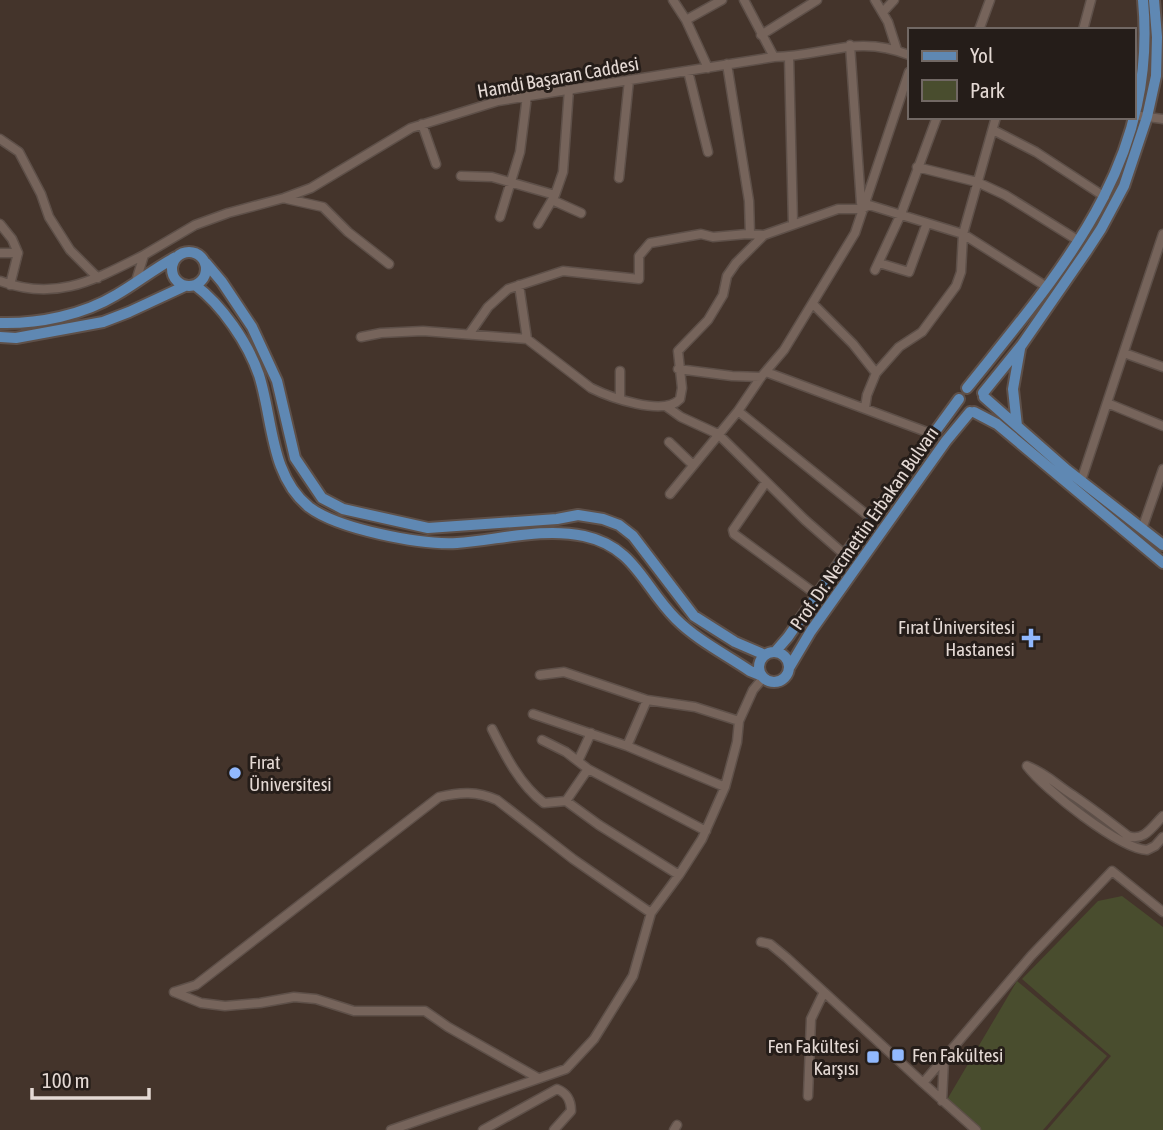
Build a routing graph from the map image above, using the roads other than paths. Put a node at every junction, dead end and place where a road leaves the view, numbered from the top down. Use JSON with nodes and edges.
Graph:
{"nodes":[{"id":1,"x":673,"y":0,"type":"edge"},
{"id":2,"x":722,"y":0,"type":"edge"},
{"id":3,"x":744,"y":0,"type":"edge"},
{"id":4,"x":817,"y":0,"type":"edge"},
{"id":5,"x":875,"y":0,"type":"edge"},
{"id":6,"x":894,"y":0,"type":"edge"},
{"id":7,"x":989,"y":0,"type":"edge"},
{"id":8,"x":1091,"y":0,"type":"edge"},
{"id":9,"x":1143,"y":0,"type":"edge"},
{"id":10,"x":1154,"y":0,"type":"edge"},
{"id":11,"x":883,"y":12,"type":"junction"},
{"id":12,"x":686,"y":20,"type":"junction"},
{"id":13,"x":980,"y":28,"type":"edge"},
{"id":14,"x":1084,"y":28,"type":"edge"},
{"id":15,"x":761,"y":35,"type":"junction"},
{"id":16,"x":850,"y":45,"type":"junction"},
{"id":17,"x":897,"y":50,"type":"junction"},
{"id":18,"x":908,"y":55,"type":"edge"},
{"id":19,"x":774,"y":57,"type":"junction"},
{"id":20,"x":789,"y":57,"type":"junction"},
{"id":21,"x":727,"y":64,"type":"junction"},
{"id":22,"x":708,"y":68,"type":"junction"},
{"id":23,"x":688,"y":71,"type":"junction"},
{"id":24,"x":908,"y":75,"type":"edge"},
{"id":25,"x":629,"y":80,"type":"junction"},
{"id":26,"x":569,"y":89,"type":"junction"},
{"id":27,"x":527,"y":96,"type":"junction"},
{"id":28,"x":1135,"y":110,"type":"edge"},
{"id":29,"x":1135,"y":115,"type":"edge"},
{"id":30,"x":1147,"y":117,"type":"junction"},
{"id":31,"x":936,"y":119,"type":"edge"},
{"id":32,"x":996,"y":119,"type":"edge"},
{"id":33,"x":1133,"y":119,"type":"edge"},
{"id":34,"x":1163,"y":119,"type":"edge"},
{"id":35,"x":422,"y":124,"type":"junction"},
{"id":36,"x":993,"y":130,"type":"junction"},
{"id":37,"x":0,"y":139,"type":"edge"},
{"id":38,"x":708,"y":152,"type":"dead end"},
{"id":39,"x":436,"y":164,"type":"dead end"},
{"id":40,"x":917,"y":167,"type":"junction"},
{"id":41,"x":461,"y":176,"type":"dead end"},
{"id":42,"x":618,"y":178,"type":"dead end"},
{"id":43,"x":510,"y":182,"type":"junction"},
{"id":44,"x":977,"y":182,"type":"junction"},
{"id":45,"x":554,"y":197,"type":"junction"},
{"id":46,"x":1105,"y":197,"type":"junction"},
{"id":47,"x":284,"y":198,"type":"junction"},
{"id":48,"x":862,"y":209,"type":"junction"},
{"id":49,"x":581,"y":212,"type":"dead end"},
{"id":50,"x":901,"y":214,"type":"junction"},
{"id":51,"x":500,"y":216,"type":"dead end"},
{"id":52,"x":927,"y":223,"type":"junction"},
{"id":53,"x":0,"y":224,"type":"edge"},
{"id":54,"x":538,"y":224,"type":"dead end"},
{"id":55,"x":793,"y":224,"type":"junction"},
{"id":56,"x":750,"y":234,"type":"junction"},
{"id":57,"x":962,"y":234,"type":"junction"},
{"id":58,"x":1163,"y":234,"type":"edge"},
{"id":59,"x":764,"y":235,"type":"junction"},
{"id":60,"x":1079,"y":241,"type":"junction"},
{"id":61,"x":0,"y":253,"type":"edge"},
{"id":62,"x":18,"y":253,"type":"junction"},
{"id":63,"x":144,"y":255,"type":"junction"},
{"id":64,"x":176,"y":257,"type":"junction"},
{"id":65,"x":206,"y":263,"type":"junction"},
{"id":66,"x":389,"y":264,"type":"dead end"},
{"id":67,"x":98,"y":278,"type":"junction"},
{"id":68,"x":0,"y":281,"type":"edge"},
{"id":69,"x":136,"y":281,"type":"junction"},
{"id":70,"x":10,"y":285,"type":"junction"},
{"id":71,"x":519,"y":285,"type":"junction"},
{"id":72,"x":190,"y":286,"type":"junction"},
{"id":73,"x":1047,"y":287,"type":"junction"},
{"id":74,"x":813,"y":304,"type":"junction"},
{"id":75,"x":0,"y":323,"type":"edge"},
{"id":76,"x":470,"y":333,"type":"junction"},
{"id":77,"x":0,"y":337,"type":"edge"},
{"id":78,"x":361,"y":337,"type":"dead end"},
{"id":79,"x":527,"y":339,"type":"junction"},
{"id":80,"x":1021,"y":346,"type":"junction"},
{"id":81,"x":1124,"y":353,"type":"junction"},
{"id":82,"x":1163,"y":367,"type":"edge"},
{"id":83,"x":678,"y":369,"type":"junction"},
{"id":84,"x":620,"y":371,"type":"dead end"},
{"id":85,"x":876,"y":373,"type":"junction"},
{"id":86,"x":763,"y":375,"type":"junction"},
{"id":87,"x":967,"y":388,"type":"junction"},
{"id":88,"x":984,"y":395,"type":"junction"},
{"id":89,"x":620,"y":398,"type":"junction"},
{"id":90,"x":959,"y":399,"type":"junction"},
{"id":91,"x":1107,"y":403,"type":"junction"},
{"id":92,"x":667,"y":407,"type":"junction"},
{"id":93,"x":865,"y":408,"type":"junction"},
{"id":94,"x":738,"y":411,"type":"junction"},
{"id":95,"x":972,"y":412,"type":"junction"},
{"id":96,"x":1017,"y":426,"type":"junction"},
{"id":97,"x":1163,"y":426,"type":"edge"},
{"id":98,"x":718,"y":435,"type":"junction"},
{"id":99,"x":935,"y":435,"type":"junction"},
{"id":100,"x":668,"y":442,"type":"dead end"},
{"id":101,"x":693,"y":465,"type":"junction"},
{"id":102,"x":1163,"y":469,"type":"edge"},
{"id":103,"x":1081,"y":481,"type":"junction"},
{"id":104,"x":766,"y":482,"type":"junction"},
{"id":105,"x":670,"y":494,"type":"dead end"},
{"id":106,"x":872,"y":519,"type":"junction"},
{"id":107,"x":1142,"y":529,"type":"junction"},
{"id":108,"x":1163,"y":545,"type":"edge"},
{"id":109,"x":845,"y":555,"type":"junction"},
{"id":110,"x":1163,"y":563,"type":"edge"},
{"id":111,"x":817,"y":595,"type":"junction"},
{"id":112,"x":770,"y":653,"type":"junction"},
{"id":113,"x":789,"y":668,"type":"junction"},
{"id":114,"x":540,"y":674,"type":"dead end"},
{"id":115,"x":762,"y":676,"type":"junction"},
{"id":116,"x":647,"y":700,"type":"junction"},
{"id":117,"x":533,"y":714,"type":"dead end"},
{"id":118,"x":739,"y":721,"type":"junction"},
{"id":119,"x":492,"y":729,"type":"dead end"},
{"id":120,"x":591,"y":733,"type":"junction"},
{"id":121,"x":542,"y":740,"type":"dead end"},
{"id":122,"x":627,"y":746,"type":"junction"},
{"id":123,"x":578,"y":761,"type":"junction"},
{"id":124,"x":587,"y":769,"type":"junction"},
{"id":125,"x":724,"y":787,"type":"junction"},
{"id":126,"x":566,"y":801,"type":"junction"},
{"id":127,"x":1163,"y":816,"type":"edge"},
{"id":128,"x":706,"y":831,"type":"junction"},
{"id":129,"x":1163,"y":837,"type":"edge"},
{"id":130,"x":1133,"y":843,"type":"junction"},
{"id":131,"x":679,"y":875,"type":"junction"},
{"id":132,"x":1163,"y":912,"type":"edge"},
{"id":133,"x":651,"y":913,"type":"junction"},
{"id":134,"x":761,"y":942,"type":"dead end"},
{"id":135,"x":824,"y":992,"type":"junction"},
{"id":136,"x":944,"y":1058,"type":"junction"},
{"id":137,"x":538,"y":1078,"type":"junction"},
{"id":138,"x":923,"y":1083,"type":"junction"},
{"id":139,"x":808,"y":1096,"type":"dead end"},
{"id":140,"x":942,"y":1101,"type":"junction"},
{"id":141,"x":391,"y":1130,"type":"edge"},
{"id":142,"x":483,"y":1130,"type":"edge"},
{"id":143,"x":554,"y":1130,"type":"edge"},
{"id":144,"x":976,"y":1130,"type":"edge"}],
"edges":[{"from":1,"to":12,"type":"street"},
{"from":2,"to":12,"type":"street"},
{"from":3,"to":15,"type":"street"},
{"from":4,"to":15,"type":"street"},
{"from":5,"to":11,"type":"street"},
{"from":6,"to":11,"type":"street"},
{"from":7,"to":13,"type":"street"},
{"from":8,"to":14,"type":"street"},
{"from":9,"to":28,"type":"main road"},
{"from":10,"to":30,"type":"main road"},
{"from":11,"to":17,"type":"street"},
{"from":12,"to":22,"type":"street"},
{"from":15,"to":19,"type":"street"},
{"from":16,"to":17,"type":"street","name":"Hamdi Başaran Caddesi"},
{"from":16,"to":20,"type":"street","name":"Hamdi Başaran Caddesi"},
{"from":16,"to":48,"type":"street"},
{"from":17,"to":18,"type":"street","name":"Hamdi Başaran Caddesi"},
{"from":19,"to":20,"type":"street","name":"Hamdi Başaran Caddesi"},
{"from":19,"to":21,"type":"street","name":"Hamdi Başaran Caddesi"},
{"from":20,"to":55,"type":"street"},
{"from":21,"to":22,"type":"street","name":"Hamdi Başaran Caddesi"},
{"from":21,"to":56,"type":"street"},
{"from":22,"to":23,"type":"street","name":"Hamdi Başaran Caddesi"},
{"from":23,"to":25,"type":"street","name":"Hamdi Başaran Caddesi"},
{"from":23,"to":38,"type":"street"},
{"from":24,"to":48,"type":"street"},
{"from":25,"to":26,"type":"street","name":"Hamdi Başaran Caddesi"},
{"from":25,"to":42,"type":"street"},
{"from":26,"to":27,"type":"street","name":"Hamdi Başaran Caddesi"},
{"from":26,"to":45,"type":"street"},
{"from":27,"to":35,"type":"street","name":"Hamdi Başaran Caddesi"},
{"from":27,"to":43,"type":"street"},
{"from":29,"to":30,"type":"street"},
{"from":30,"to":34,"type":"street"},
{"from":30,"to":80,"type":"main road"},
{"from":31,"to":40,"type":"street"},
{"from":32,"to":36,"type":"street"},
{"from":33,"to":46,"type":"main road"},
{"from":35,"to":39,"type":"street"},
{"from":35,"to":47,"type":"street","name":"Hamdi Başaran Caddesi"},
{"from":36,"to":44,"type":"street"},
{"from":36,"to":46,"type":"street"},
{"from":37,"to":67,"type":"street"},
{"from":40,"to":44,"type":"street"},
{"from":40,"to":50,"type":"street"},
{"from":41,"to":43,"type":"street"},
{"from":43,"to":45,"type":"street"},
{"from":43,"to":51,"type":"street"},
{"from":44,"to":57,"type":"street"},
{"from":44,"to":60,"type":"street"},
{"from":45,"to":49,"type":"street"},
{"from":45,"to":54,"type":"street"},
{"from":46,"to":60,"type":"main road"},
{"from":47,"to":63,"type":"street","name":"Hamdi Başaran Caddesi"},
{"from":47,"to":66,"type":"street"},
{"from":48,"to":50,"type":"street"},
{"from":48,"to":55,"type":"street"},
{"from":48,"to":74,"type":"street"},
{"from":50,"to":52,"type":"street"},
{"from":50,"to":52,"type":"street"},
{"from":52,"to":57,"type":"street"},
{"from":53,"to":62,"type":"street"},
{"from":55,"to":59,"type":"street"},
{"from":56,"to":59,"type":"street"},
{"from":56,"to":71,"type":"street"},
{"from":57,"to":73,"type":"street"},
{"from":57,"to":85,"type":"street"},
{"from":58,"to":81,"type":"street"},
{"from":59,"to":83,"type":"street"},
{"from":60,"to":73,"type":"main road"},
{"from":61,"to":62,"type":"street"},
{"from":62,"to":70,"type":"street"},
{"from":63,"to":67,"type":"street","name":"Hamdi Başaran Caddesi"},
{"from":63,"to":69,"type":"street"},
{"from":64,"to":65,"type":"main road"},
{"from":64,"to":69,"type":"main road"},
{"from":64,"to":72,"type":"main road"},
{"from":65,"to":72,"type":"main road"},
{"from":65,"to":112,"type":"main road"},
{"from":67,"to":70,"type":"street","name":"Hamdi Başaran Caddesi"},
{"from":68,"to":70,"type":"street","name":"Hamdi Başaran Caddesi"},
{"from":69,"to":75,"type":"main road"},
{"from":71,"to":76,"type":"street"},
{"from":71,"to":79,"type":"street"},
{"from":72,"to":77,"type":"main road"},
{"from":72,"to":115,"type":"main road"},
{"from":73,"to":87,"type":"main road"},
{"from":74,"to":85,"type":"street"},
{"from":74,"to":86,"type":"street"},
{"from":76,"to":78,"type":"street"},
{"from":76,"to":79,"type":"street"},
{"from":79,"to":89,"type":"street"},
{"from":80,"to":88,"type":"main road"},
{"from":80,"to":96,"type":"main road"},
{"from":81,"to":82,"type":"street"},
{"from":81,"to":91,"type":"street"},
{"from":83,"to":86,"type":"street"},
{"from":83,"to":92,"type":"street"},
{"from":84,"to":89,"type":"street"},
{"from":85,"to":93,"type":"street"},
{"from":86,"to":93,"type":"street"},
{"from":86,"to":94,"type":"street"},
{"from":87,"to":88,"type":"main road"},
{"from":87,"to":90,"type":"main road"},
{"from":88,"to":95,"type":"main road"},
{"from":88,"to":96,"type":"main road"},
{"from":89,"to":92,"type":"street"},
{"from":90,"to":95,"type":"main road"},
{"from":90,"to":99,"type":"main road","name":"Prof. Dr. Necmettin Erbakan Bulvarı"},
{"from":91,"to":97,"type":"street"},
{"from":91,"to":103,"type":"street"},
{"from":92,"to":98,"type":"street"},
{"from":93,"to":99,"type":"street"},
{"from":94,"to":98,"type":"street"},
{"from":94,"to":106,"type":"street"},
{"from":95,"to":110,"type":"main road"},
{"from":95,"to":113,"type":"main road","name":"Prof. Dr. Necmettin Erbakan Bulvarı"},
{"from":96,"to":103,"type":"main road"},
{"from":98,"to":101,"type":"street"},
{"from":98,"to":104,"type":"street"},
{"from":99,"to":106,"type":"main road","name":"Prof. Dr. Necmettin Erbakan Bulvarı"},
{"from":100,"to":101,"type":"street"},
{"from":101,"to":105,"type":"street"},
{"from":102,"to":107,"type":"street"},
{"from":103,"to":107,"type":"main road"},
{"from":104,"to":109,"type":"street"},
{"from":104,"to":111,"type":"street"},
{"from":106,"to":109,"type":"main road","name":"Prof. Dr. Necmettin Erbakan Bulvarı"},
{"from":107,"to":108,"type":"main road"},
{"from":109,"to":111,"type":"main road","name":"Prof. Dr. Necmettin Erbakan Bulvarı"},
{"from":111,"to":112,"type":"main road","name":"Prof. Dr. Necmettin Erbakan Bulvarı"},
{"from":112,"to":113,"type":"main road"},
{"from":112,"to":115,"type":"main road"},
{"from":113,"to":115,"type":"main road"},
{"from":114,"to":116,"type":"street"},
{"from":115,"to":118,"type":"street"},
{"from":116,"to":118,"type":"street"},
{"from":116,"to":122,"type":"street"},
{"from":117,"to":120,"type":"street"},
{"from":118,"to":125,"type":"street"},
{"from":119,"to":126,"type":"street"},
{"from":120,"to":122,"type":"street"},
{"from":120,"to":123,"type":"street"},
{"from":121,"to":123,"type":"street"},
{"from":122,"to":125,"type":"street"},
{"from":123,"to":124,"type":"street"},
{"from":124,"to":126,"type":"street"},
{"from":124,"to":128,"type":"street"},
{"from":125,"to":128,"type":"street"},
{"from":126,"to":131,"type":"street"},
{"from":127,"to":130,"type":"street"},
{"from":128,"to":131,"type":"street"},
{"from":129,"to":130,"type":"street"},
{"from":130,"to":130,"type":"street"},
{"from":131,"to":133,"type":"street"},
{"from":132,"to":136,"type":"street"},
{"from":133,"to":137,"type":"street"},
{"from":133,"to":137,"type":"street"},
{"from":134,"to":135,"type":"street"},
{"from":135,"to":138,"type":"street"},
{"from":135,"to":139,"type":"street"},
{"from":136,"to":138,"type":"street"},
{"from":136,"to":140,"type":"street"},
{"from":137,"to":141,"type":"street"},
{"from":138,"to":140,"type":"street"},
{"from":140,"to":144,"type":"street"},
{"from":142,"to":143,"type":"street"}]}
